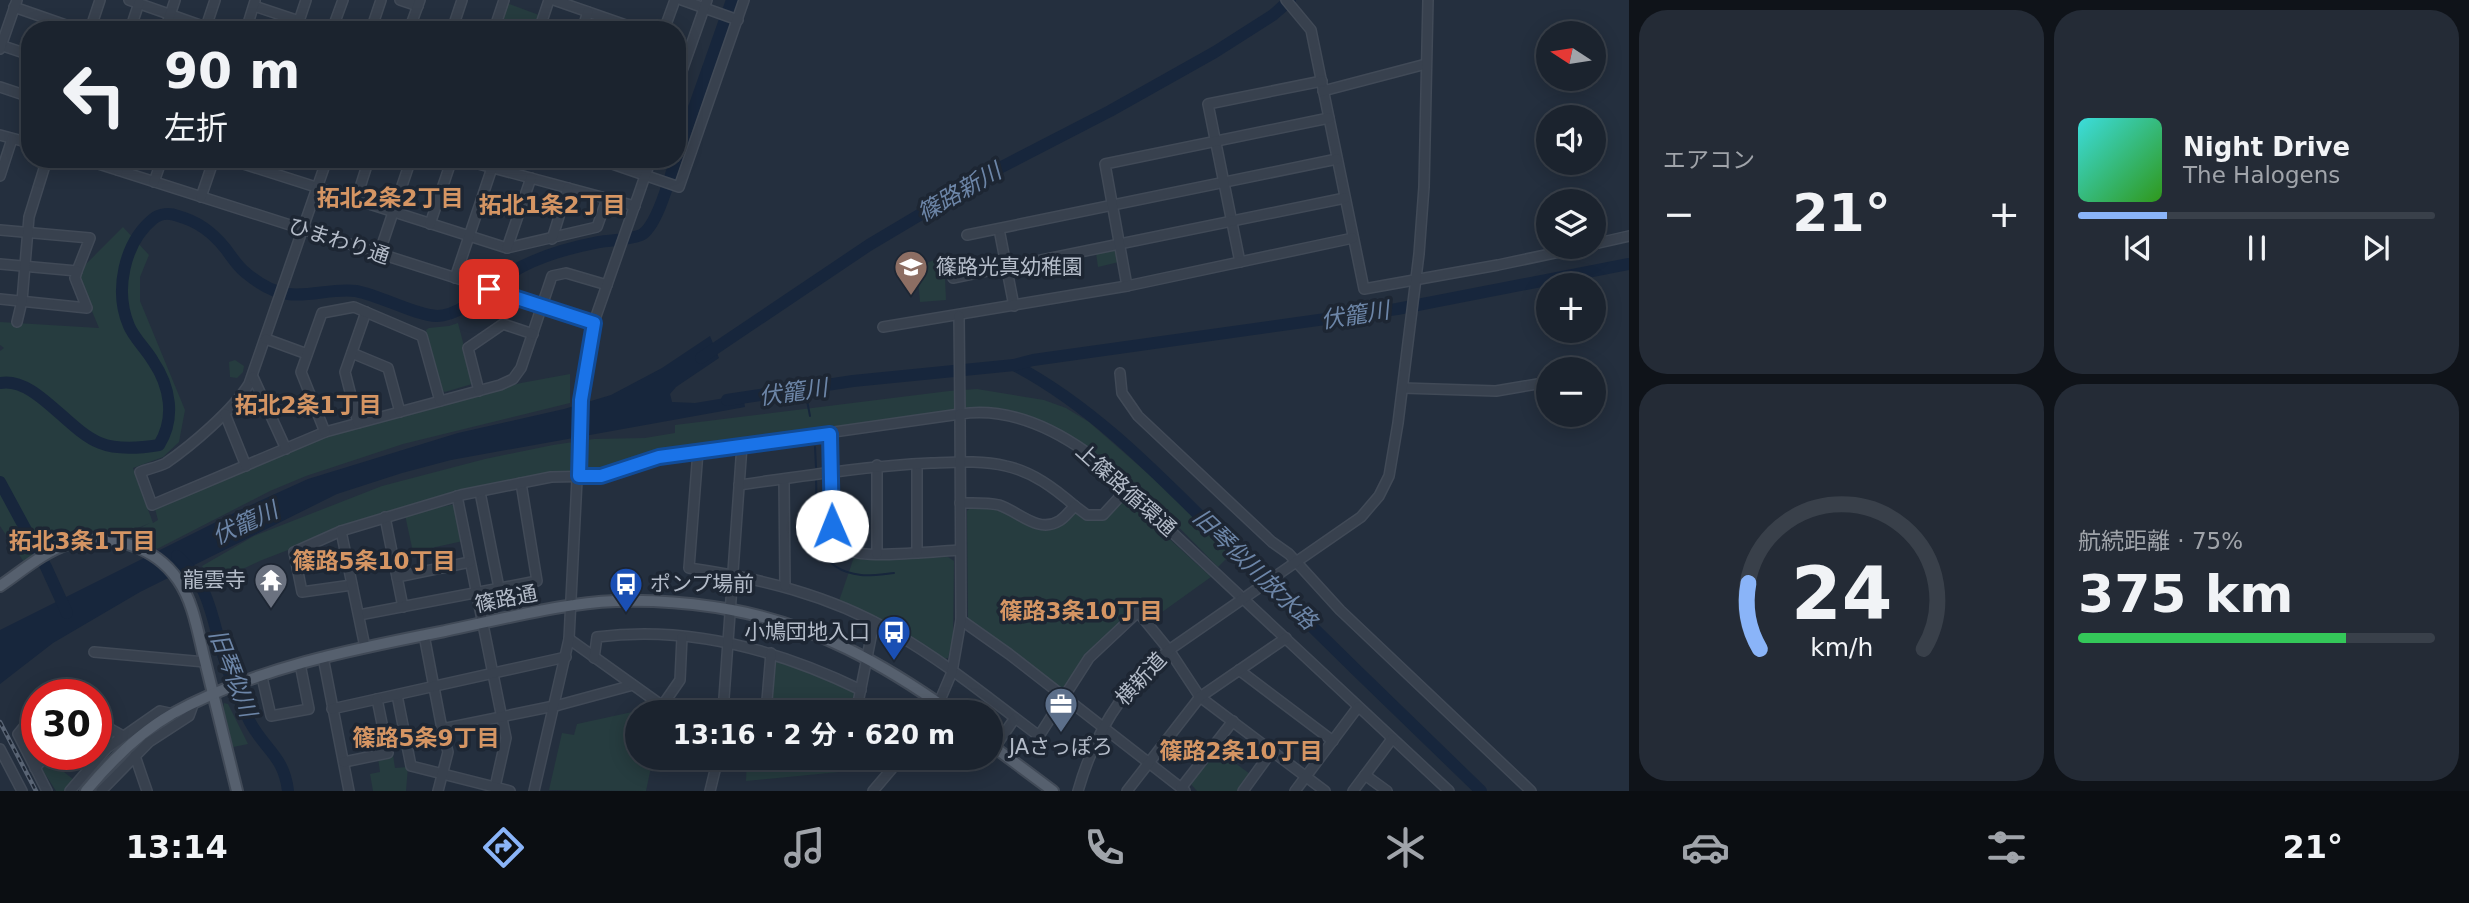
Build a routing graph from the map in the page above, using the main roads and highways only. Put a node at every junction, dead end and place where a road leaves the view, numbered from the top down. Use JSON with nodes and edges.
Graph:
{"nodes":[{"id":1,"x":0,"y":586,"type":"edge"},
{"id":2,"x":213,"y":695,"type":"junction"},
{"id":3,"x":928,"y":700,"type":"edge"},
{"id":4,"x":1003,"y":754,"type":"edge"},
{"id":5,"x":86,"y":791,"type":"edge"},
{"id":6,"x":237,"y":791,"type":"edge"},
{"id":7,"x":1053,"y":791,"type":"edge"}],
"edges":[{"from":1,"to":2,"type":"main road"},
{"from":2,"to":3,"type":"main road","name":"篠路通"},
{"from":2,"to":5,"type":"main road","name":"篠路通"},
{"from":2,"to":6,"type":"main road"},
{"from":4,"to":7,"type":"main road"}]}
